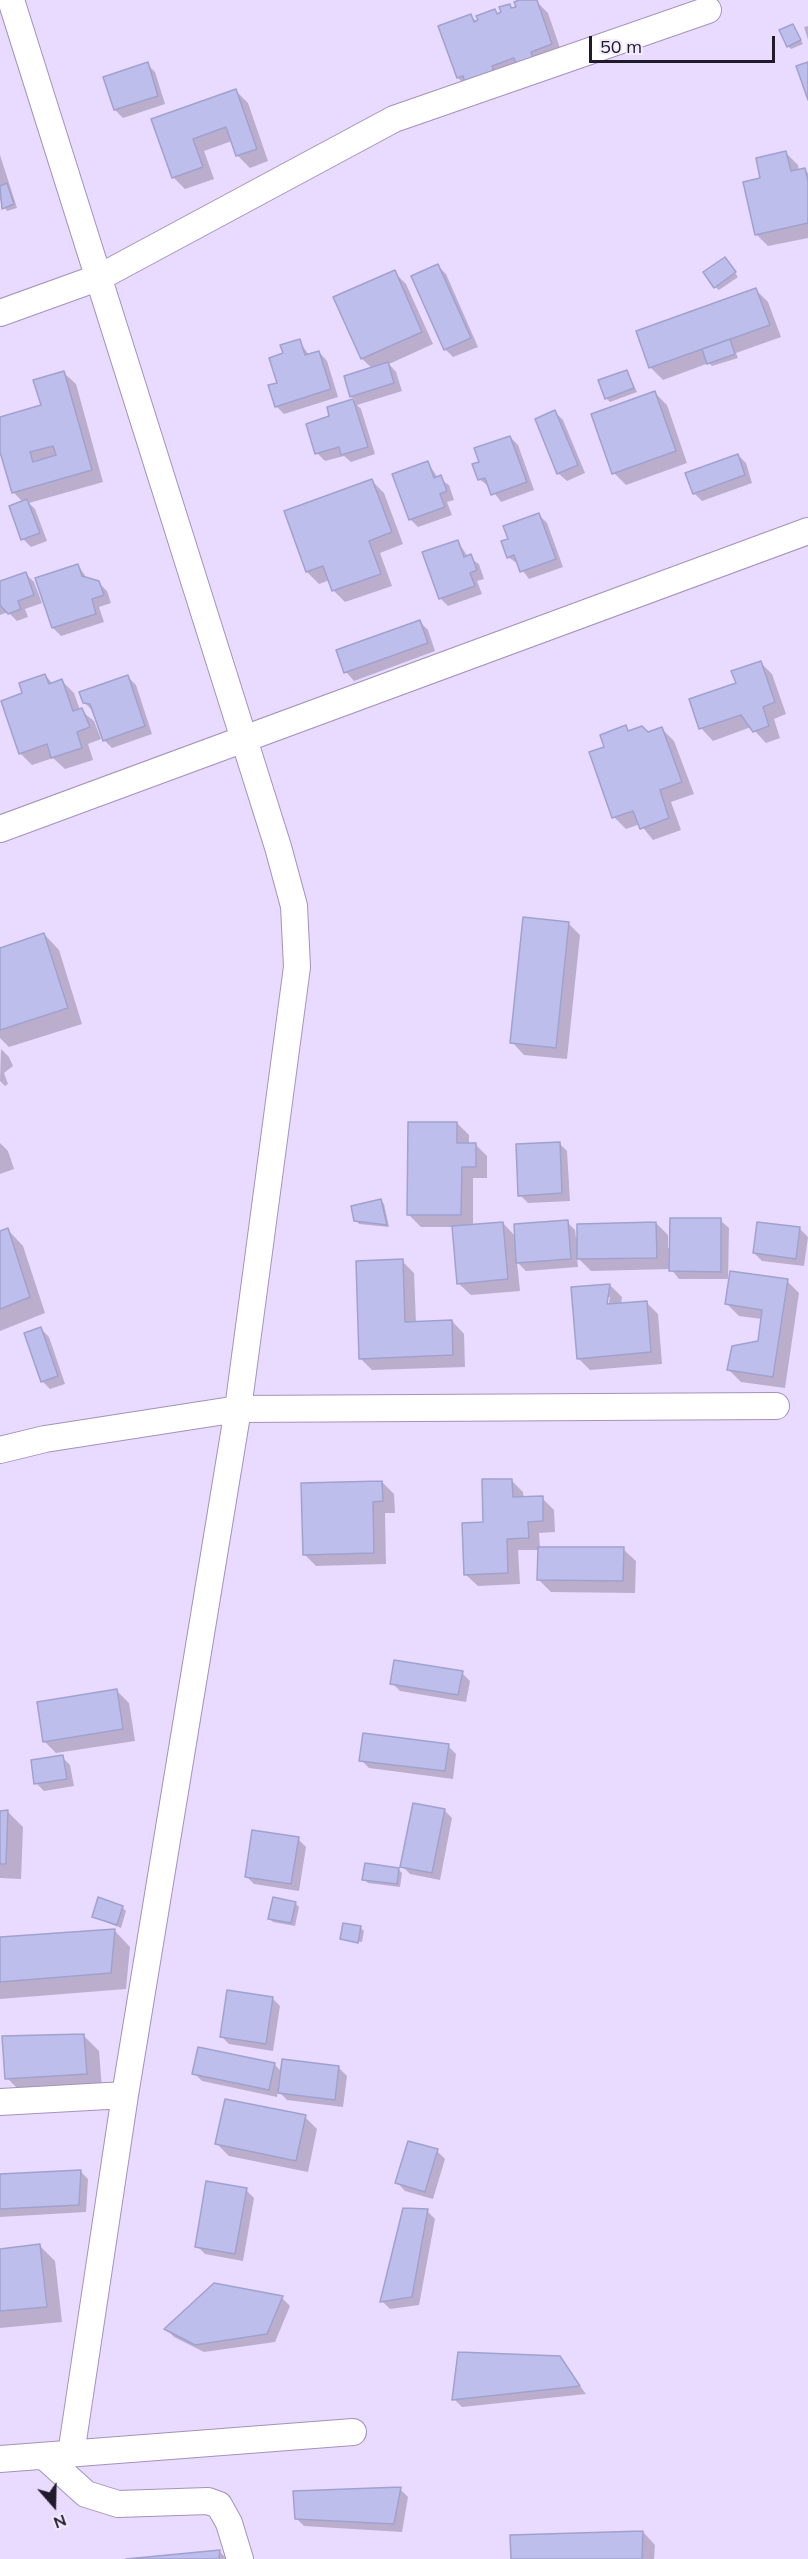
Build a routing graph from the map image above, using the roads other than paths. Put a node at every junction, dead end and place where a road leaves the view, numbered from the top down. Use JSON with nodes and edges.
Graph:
{"nodes":[{"id":1,"x":11,"y":0,"type":"edge"},
{"id":2,"x":708,"y":10,"type":"dead end"},
{"id":3,"x":100,"y":277,"type":"junction"},
{"id":4,"x":0,"y":313,"type":"edge"},
{"id":5,"x":808,"y":531,"type":"edge"},
{"id":6,"x":244,"y":739,"type":"junction"},
{"id":7,"x":0,"y":829,"type":"edge"},
{"id":8,"x":776,"y":1406,"type":"dead end"},
{"id":9,"x":238,"y":1409,"type":"junction"},
{"id":10,"x":0,"y":1450,"type":"edge"},
{"id":11,"x":126,"y":2095,"type":"junction"},
{"id":12,"x":0,"y":2102,"type":"edge"},
{"id":13,"x":353,"y":2432,"type":"dead end"},
{"id":14,"x":71,"y":2454,"type":"junction"},
{"id":15,"x":44,"y":2456,"type":"junction"},
{"id":16,"x":0,"y":2459,"type":"edge"},
{"id":17,"x":240,"y":2559,"type":"edge"}],
"edges":[{"from":1,"to":3,"type":"street"},
{"from":2,"to":3,"type":"street"},
{"from":3,"to":4,"type":"street"},
{"from":3,"to":6,"type":"street"},
{"from":5,"to":6,"type":"street"},
{"from":6,"to":7,"type":"street"},
{"from":6,"to":9,"type":"street"},
{"from":8,"to":9,"type":"street"},
{"from":9,"to":10,"type":"street"},
{"from":9,"to":11,"type":"street"},
{"from":11,"to":12,"type":"street"},
{"from":11,"to":14,"type":"street"},
{"from":13,"to":14,"type":"street"},
{"from":14,"to":15,"type":"street"},
{"from":15,"to":16,"type":"street"},
{"from":15,"to":17,"type":"street"}]}
